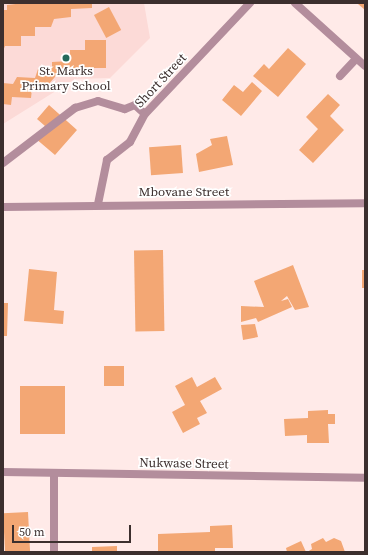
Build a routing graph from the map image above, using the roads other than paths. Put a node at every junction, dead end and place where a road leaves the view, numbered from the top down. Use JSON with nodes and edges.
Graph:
{"nodes":[{"id":1,"x":250,"y":3,"type":"edge"},
{"id":2,"x":295,"y":3,"type":"edge"},
{"id":3,"x":356,"y":59,"type":"junction"},
{"id":4,"x":365,"y":66,"type":"edge"},
{"id":5,"x":340,"y":76,"type":"dead end"},
{"id":6,"x":145,"y":114,"type":"junction"},
{"id":7,"x":3,"y":163,"type":"edge"},
{"id":8,"x":365,"y":202,"type":"edge"},
{"id":9,"x":98,"y":204,"type":"junction"},
{"id":10,"x":3,"y":207,"type":"edge"},
{"id":11,"x":3,"y":472,"type":"edge"},
{"id":12,"x":54,"y":474,"type":"junction"},
{"id":13,"x":365,"y":478,"type":"edge"},
{"id":14,"x":54,"y":552,"type":"edge"}],
"edges":[{"from":1,"to":6,"type":"street","name":"Short Street"},
{"from":2,"to":3,"type":"street"},
{"from":3,"to":4,"type":"street"},
{"from":3,"to":5,"type":"street"},
{"from":6,"to":7,"type":"street"},
{"from":6,"to":9,"type":"street","name":"Short Street"},
{"from":8,"to":9,"type":"street","name":"Mbovane Street"},
{"from":9,"to":10,"type":"street","name":"Mbovane Street"},
{"from":11,"to":12,"type":"street","name":"Nukwase Street"},
{"from":12,"to":13,"type":"street","name":"Nukwase Street"},
{"from":12,"to":14,"type":"street"}]}
